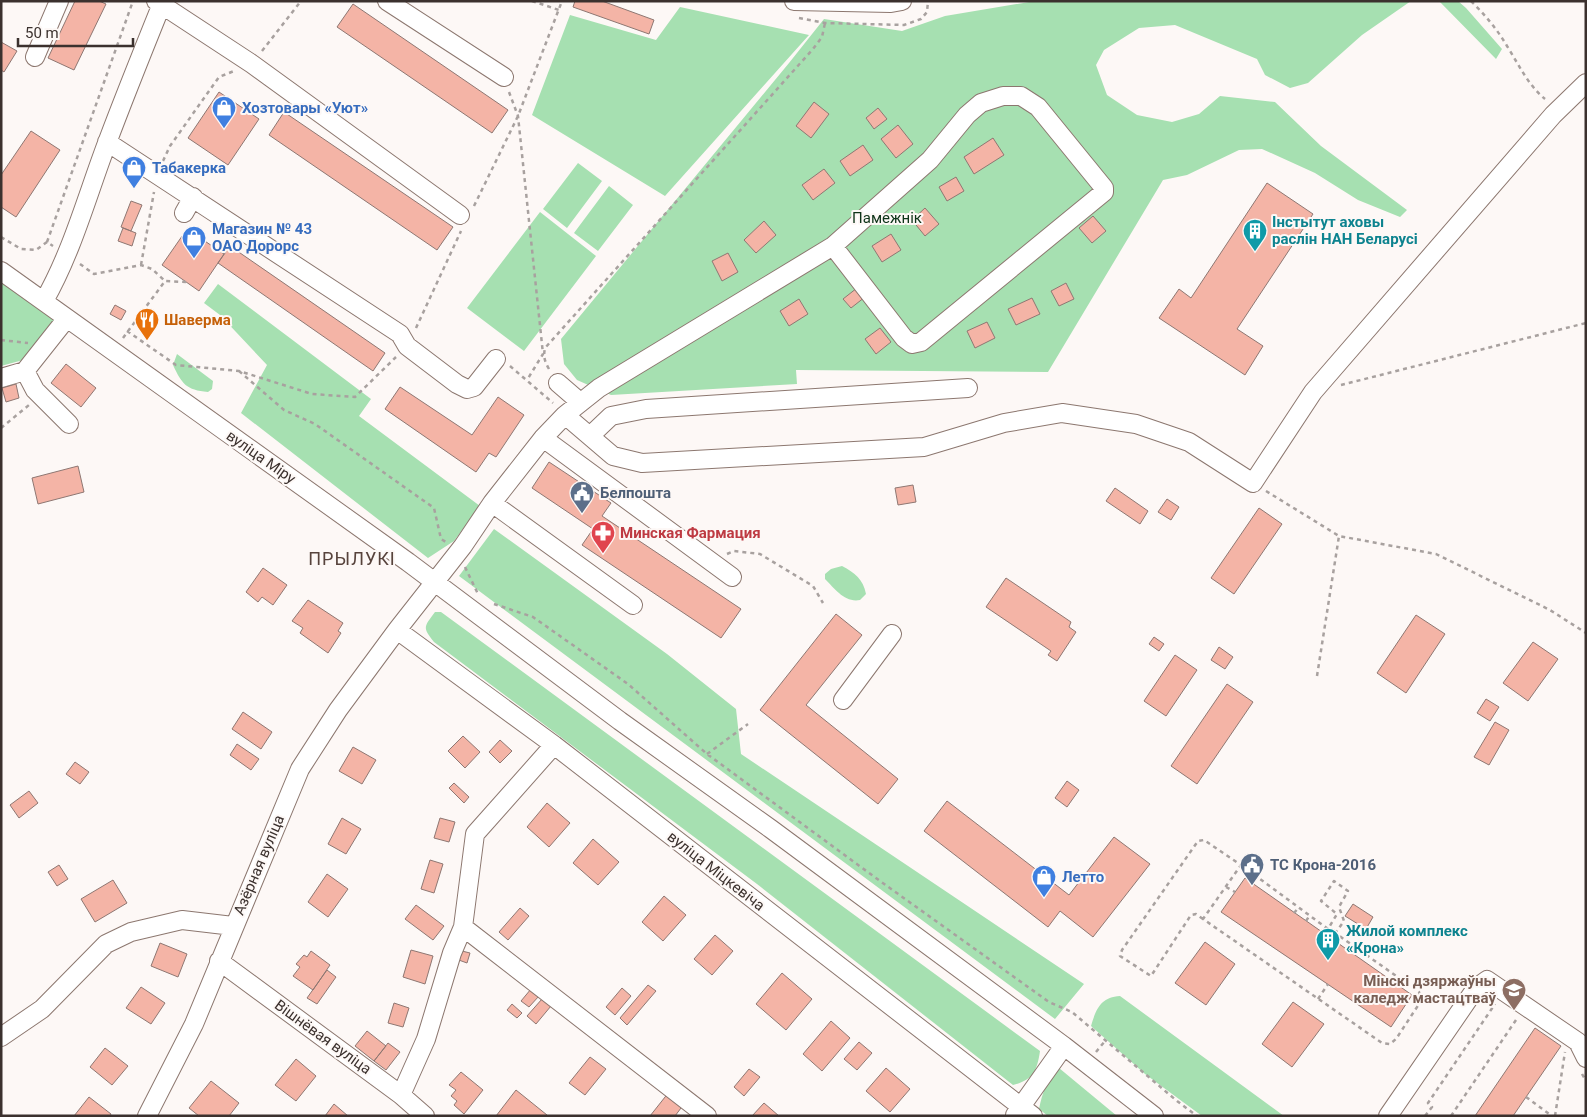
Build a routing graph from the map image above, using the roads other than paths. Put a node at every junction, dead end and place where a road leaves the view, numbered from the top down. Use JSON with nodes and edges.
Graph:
{"nodes":[{"id":1,"x":59,"y":1,"type":"edge"},
{"id":2,"x":387,"y":1,"type":"edge"},
{"id":3,"x":794,"y":1,"type":"edge"},
{"id":4,"x":902,"y":1,"type":"edge"},
{"id":5,"x":160,"y":2,"type":"edge"},
{"id":6,"x":35,"y":57,"type":"dead end"},
{"id":7,"x":504,"y":77,"type":"road end"},
{"id":8,"x":1586,"y":83,"type":"edge"},
{"id":9,"x":107,"y":142,"type":"junction"},
{"id":10,"x":193,"y":198,"type":"junction"},
{"id":11,"x":184,"y":213,"type":"dead end"},
{"id":12,"x":465,"y":218,"type":"road end"},
{"id":13,"x":833,"y":246,"type":"junction"},
{"id":14,"x":1,"y":271,"type":"edge"},
{"id":15,"x":44,"y":302,"type":"junction"},
{"id":16,"x":67,"y":318,"type":"junction"},
{"id":17,"x":496,"y":359,"type":"road end"},
{"id":18,"x":25,"y":371,"type":"junction"},
{"id":19,"x":1,"y":378,"type":"edge"},
{"id":20,"x":558,"y":383,"type":"road end"},
{"id":21,"x":968,"y":388,"type":"dead end"},
{"id":22,"x":580,"y":402,"type":"junction"},
{"id":23,"x":565,"y":414,"type":"junction"},
{"id":24,"x":69,"y":424,"type":"dead end"},
{"id":25,"x":590,"y":436,"type":"junction"},
{"id":26,"x":543,"y":438,"type":"junction"},
{"id":27,"x":492,"y":503,"type":"junction"},
{"id":28,"x":732,"y":577,"type":"dead end"},
{"id":29,"x":434,"y":581,"type":"junction"},
{"id":30,"x":633,"y":605,"type":"dead end"},
{"id":31,"x":397,"y":630,"type":"junction"},
{"id":32,"x":892,"y":634,"type":"dead end"},
{"id":33,"x":843,"y":700,"type":"dead end"},
{"id":34,"x":554,"y":745,"type":"junction"},
{"id":35,"x":233,"y":926,"type":"junction"},
{"id":36,"x":463,"y":927,"type":"junction"},
{"id":37,"x":219,"y":961,"type":"junction"},
{"id":38,"x":1,"y":1038,"type":"edge"},
{"id":39,"x":1064,"y":1046,"type":"junction"},
{"id":40,"x":1584,"y":1066,"type":"edge"},
{"id":41,"x":401,"y":1095,"type":"junction"},
{"id":42,"x":1023,"y":1113,"type":"edge"},
{"id":43,"x":147,"y":1116,"type":"edge"},
{"id":44,"x":426,"y":1116,"type":"edge"},
{"id":45,"x":707,"y":1116,"type":"edge"},
{"id":46,"x":1154,"y":1116,"type":"edge"},
{"id":47,"x":1388,"y":1116,"type":"edge"}],
"edges":[{"from":1,"to":6,"type":"street"},
{"from":2,"to":7,"type":"street"},
{"from":3,"to":4,"type":"street"},
{"from":5,"to":9,"type":"street"},
{"from":5,"to":12,"type":"street"},
{"from":8,"to":25,"type":"street"},
{"from":9,"to":10,"type":"street"},
{"from":9,"to":15,"type":"street"},
{"from":10,"to":11,"type":"street"},
{"from":10,"to":17,"type":"street"},
{"from":13,"to":13,"type":"street","name":"Азёрная вуліца"},
{"from":13,"to":22,"type":"street","name":"Азёрная вуліца"},
{"from":14,"to":15,"type":"street","name":"вуліца Міру"},
{"from":15,"to":16,"type":"street","name":"вуліца Міру"},
{"from":16,"to":18,"type":"street"},
{"from":16,"to":29,"type":"street","name":"вуліца Міру"},
{"from":18,"to":19,"type":"street"},
{"from":18,"to":24,"type":"street"},
{"from":20,"to":22,"type":"street"},
{"from":21,"to":25,"type":"street"},
{"from":22,"to":23,"type":"street","name":"Азёрная вуліца"},
{"from":23,"to":25,"type":"street"},
{"from":23,"to":26,"type":"street","name":"Азёрная вуліца"},
{"from":26,"to":27,"type":"street","name":"Азёрная вуліца"},
{"from":26,"to":28,"type":"street"},
{"from":27,"to":29,"type":"street","name":"Азёрная вуліца"},
{"from":27,"to":30,"type":"street"},
{"from":29,"to":31,"type":"street","name":"Азёрная вуліца"},
{"from":29,"to":39,"type":"street","name":"вуліца Міру"},
{"from":31,"to":34,"type":"street","name":"вуліца Міцкевіча"},
{"from":31,"to":35,"type":"street","name":"Азёрная вуліца"},
{"from":32,"to":33,"type":"street"},
{"from":34,"to":36,"type":"street"},
{"from":34,"to":42,"type":"street","name":"вуліца Міцкевіча"},
{"from":35,"to":37,"type":"street","name":"Азёрная вуліца"},
{"from":35,"to":38,"type":"street"},
{"from":36,"to":41,"type":"street"},
{"from":36,"to":45,"type":"street"},
{"from":37,"to":41,"type":"street","name":"Вішнёвая вуліца"},
{"from":37,"to":43,"type":"street","name":"Азёрная вуліца"},
{"from":39,"to":42,"type":"street"},
{"from":39,"to":46,"type":"street","name":"вуліца Міру"},
{"from":40,"to":47,"type":"street"},
{"from":41,"to":44,"type":"street","name":"Вішнёвая вуліца"}]}
